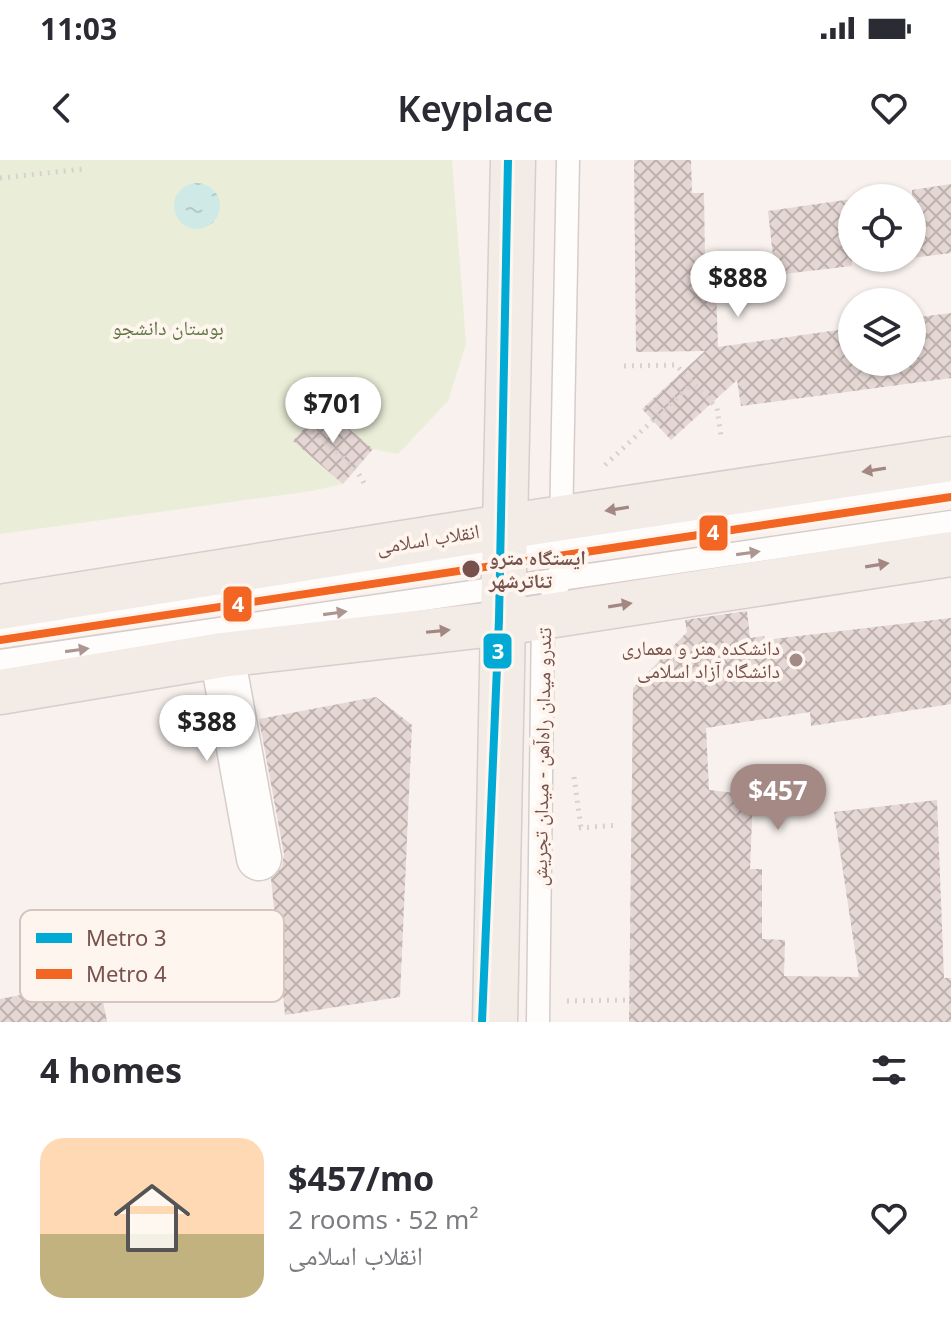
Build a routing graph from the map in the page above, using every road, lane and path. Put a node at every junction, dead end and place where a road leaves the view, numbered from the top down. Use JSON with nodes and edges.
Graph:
{"nodes":[{"id":1,"x":513,"y":160,"type":"edge"},
{"id":2,"x":568,"y":160,"type":"edge"},
{"id":3,"x":84,"y":169,"type":"dead end"},
{"id":4,"x":0,"y":178,"type":"edge"},
{"id":5,"x":624,"y":366,"type":"dead end"},
{"id":6,"x":693,"y":383,"type":"junction"},
{"id":7,"x":288,"y":410,"type":"dead end"},
{"id":8,"x":721,"y":436,"type":"dead end"},
{"id":9,"x":951,"y":459,"type":"edge"},
{"id":10,"x":605,"y":465,"type":"dead end"},
{"id":11,"x":364,"y":483,"type":"dead end"},
{"id":12,"x":951,"y":487,"type":"edge"},
{"id":13,"x":951,"y":522,"type":"edge"},
{"id":14,"x":561,"y":532,"type":"junction"},
{"id":15,"x":951,"y":554,"type":"edge"},
{"id":16,"x":519,"y":582,"type":"junction"},
{"id":17,"x":0,"y":607,"type":"edge"},
{"id":18,"x":0,"y":630,"type":"edge"},
{"id":19,"x":222,"y":655,"type":"junction"},
{"id":20,"x":0,"y":661,"type":"edge"},
{"id":21,"x":0,"y":692,"type":"edge"},
{"id":22,"x":579,"y":807,"type":"dead end"},
{"id":23,"x":581,"y":828,"type":"dead end"},
{"id":24,"x":259,"y":858,"type":"dead end"},
{"id":25,"x":612,"y":999,"type":"dead end"},
{"id":26,"x":629,"y":1000,"type":"dead end"},
{"id":27,"x":495,"y":1022,"type":"edge"},
{"id":28,"x":538,"y":1022,"type":"edge"}],
"edges":[{"from":1,"to":16,"type":"main road"},
{"from":2,"to":14,"type":"lane","name":"تندرو میدان راه‌آهن - میدان تجریش"},
{"from":3,"to":4,"type":"path"},
{"from":5,"to":6,"type":"path"},
{"from":6,"to":8,"type":"path"},
{"from":6,"to":10,"type":"path"},
{"from":7,"to":11,"type":"path"},
{"from":9,"to":14,"type":"main road","name":"انقلاب اسلامی","one_way":true},
{"from":12,"to":14,"type":"lane"},
{"from":16,"to":13,"type":"lane","one_way":true},
{"from":14,"to":16,"type":"main road","name":"انقلاب اسلامی"},
{"from":14,"to":16,"type":"lane","name":"تندرو میدان راه‌آهن - میدان تجریش"},
{"from":16,"to":15,"type":"main road","name":"انقلاب اسلامی","one_way":true},
{"from":16,"to":17,"type":"main road","name":"انقلاب اسلامی"},
{"from":16,"to":18,"type":"lane"},
{"from":19,"to":16,"type":"main road","name":"انقلاب اسلامی","one_way":true},
{"from":20,"to":16,"type":"lane","one_way":true},
{"from":16,"to":27,"type":"main road"},
{"from":16,"to":28,"type":"lane","name":"تندرو میدان راه‌آهن - میدان تجریش"},
{"from":19,"to":21,"type":"main road","name":"انقلاب اسلامی"},
{"from":19,"to":24,"type":"street"},
{"from":22,"to":23,"type":"path"},
{"from":25,"to":26,"type":"path"}]}
